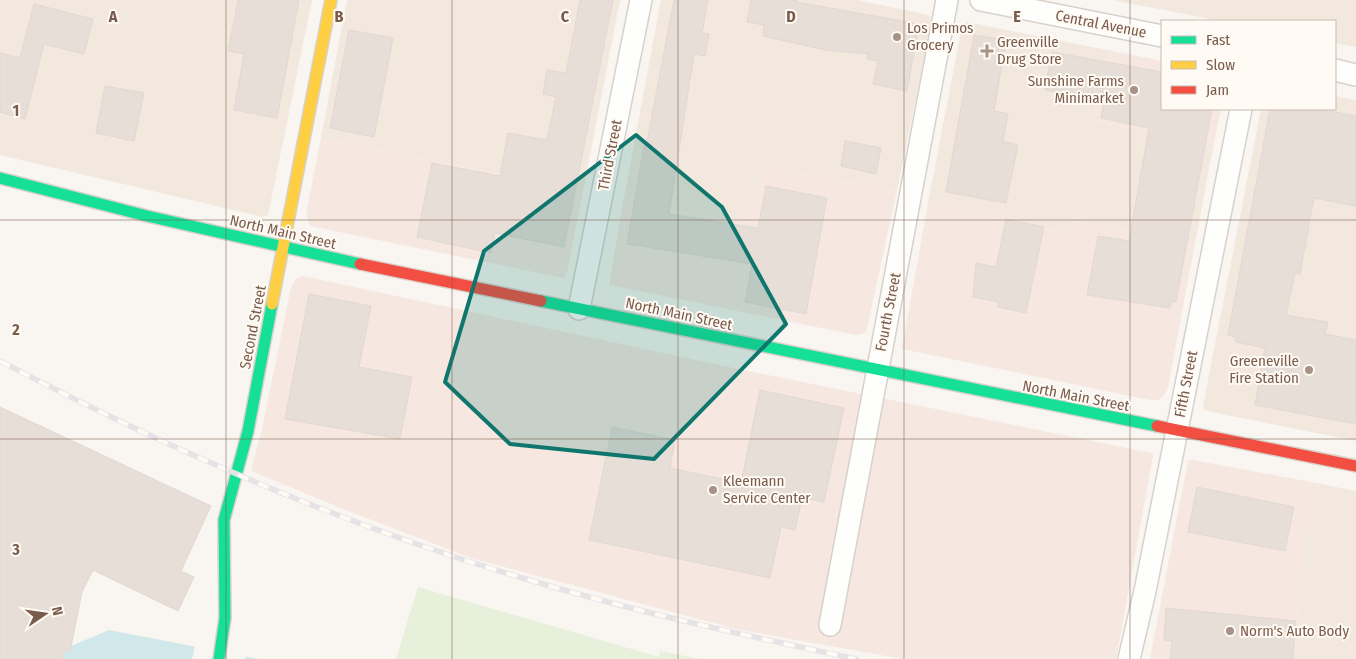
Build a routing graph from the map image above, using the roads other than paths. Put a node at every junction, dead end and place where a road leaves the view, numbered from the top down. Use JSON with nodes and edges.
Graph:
{"nodes":[{"id":1,"x":331,"y":0,"type":"edge"},
{"id":2,"x":641,"y":0,"type":"edge"},
{"id":3,"x":947,"y":0,"type":"edge"},
{"id":4,"x":981,"y":0,"type":"edge"},
{"id":5,"x":1003,"y":2,"type":"edge"},
{"id":6,"x":1161,"y":36,"type":"edge"},
{"id":7,"x":1336,"y":70,"type":"edge"},
{"id":8,"x":1356,"y":75,"type":"edge"},
{"id":9,"x":1241,"y":110,"type":"edge"},
{"id":10,"x":0,"y":178,"type":"edge"},
{"id":11,"x":283,"y":248,"type":"junction"},
{"id":12,"x":579,"y":309,"type":"junction"},
{"id":13,"x":878,"y":370,"type":"junction"},
{"id":14,"x":1177,"y":431,"type":"junction"},
{"id":15,"x":1356,"y":466,"type":"edge"},
{"id":16,"x":830,"y":625,"type":"dead end"},
{"id":17,"x":220,"y":655,"type":"edge"},
{"id":18,"x":1129,"y":659,"type":"edge"}],
"edges":[{"from":1,"to":11,"type":"main road","name":"Second Street"},
{"from":2,"to":12,"type":"street","name":"Third Street"},
{"from":3,"to":13,"type":"street","name":"Fourth Street"},
{"from":4,"to":5,"type":"street","name":"Central Avenue"},
{"from":5,"to":6,"type":"street","name":"Central Avenue"},
{"from":7,"to":8,"type":"street"},
{"from":9,"to":14,"type":"street","name":"Fifth Street"},
{"from":10,"to":11,"type":"main road","name":"North Main Street"},
{"from":11,"to":12,"type":"main road","name":"North Main Street"},
{"from":11,"to":17,"type":"main road","name":"Second Street"},
{"from":12,"to":13,"type":"main road","name":"North Main Street"},
{"from":13,"to":14,"type":"main road","name":"North Main Street"},
{"from":13,"to":16,"type":"street","name":"Fourth Street"},
{"from":14,"to":15,"type":"main road","name":"North Main Street"},
{"from":14,"to":18,"type":"street","name":"Fifth Street"}]}
